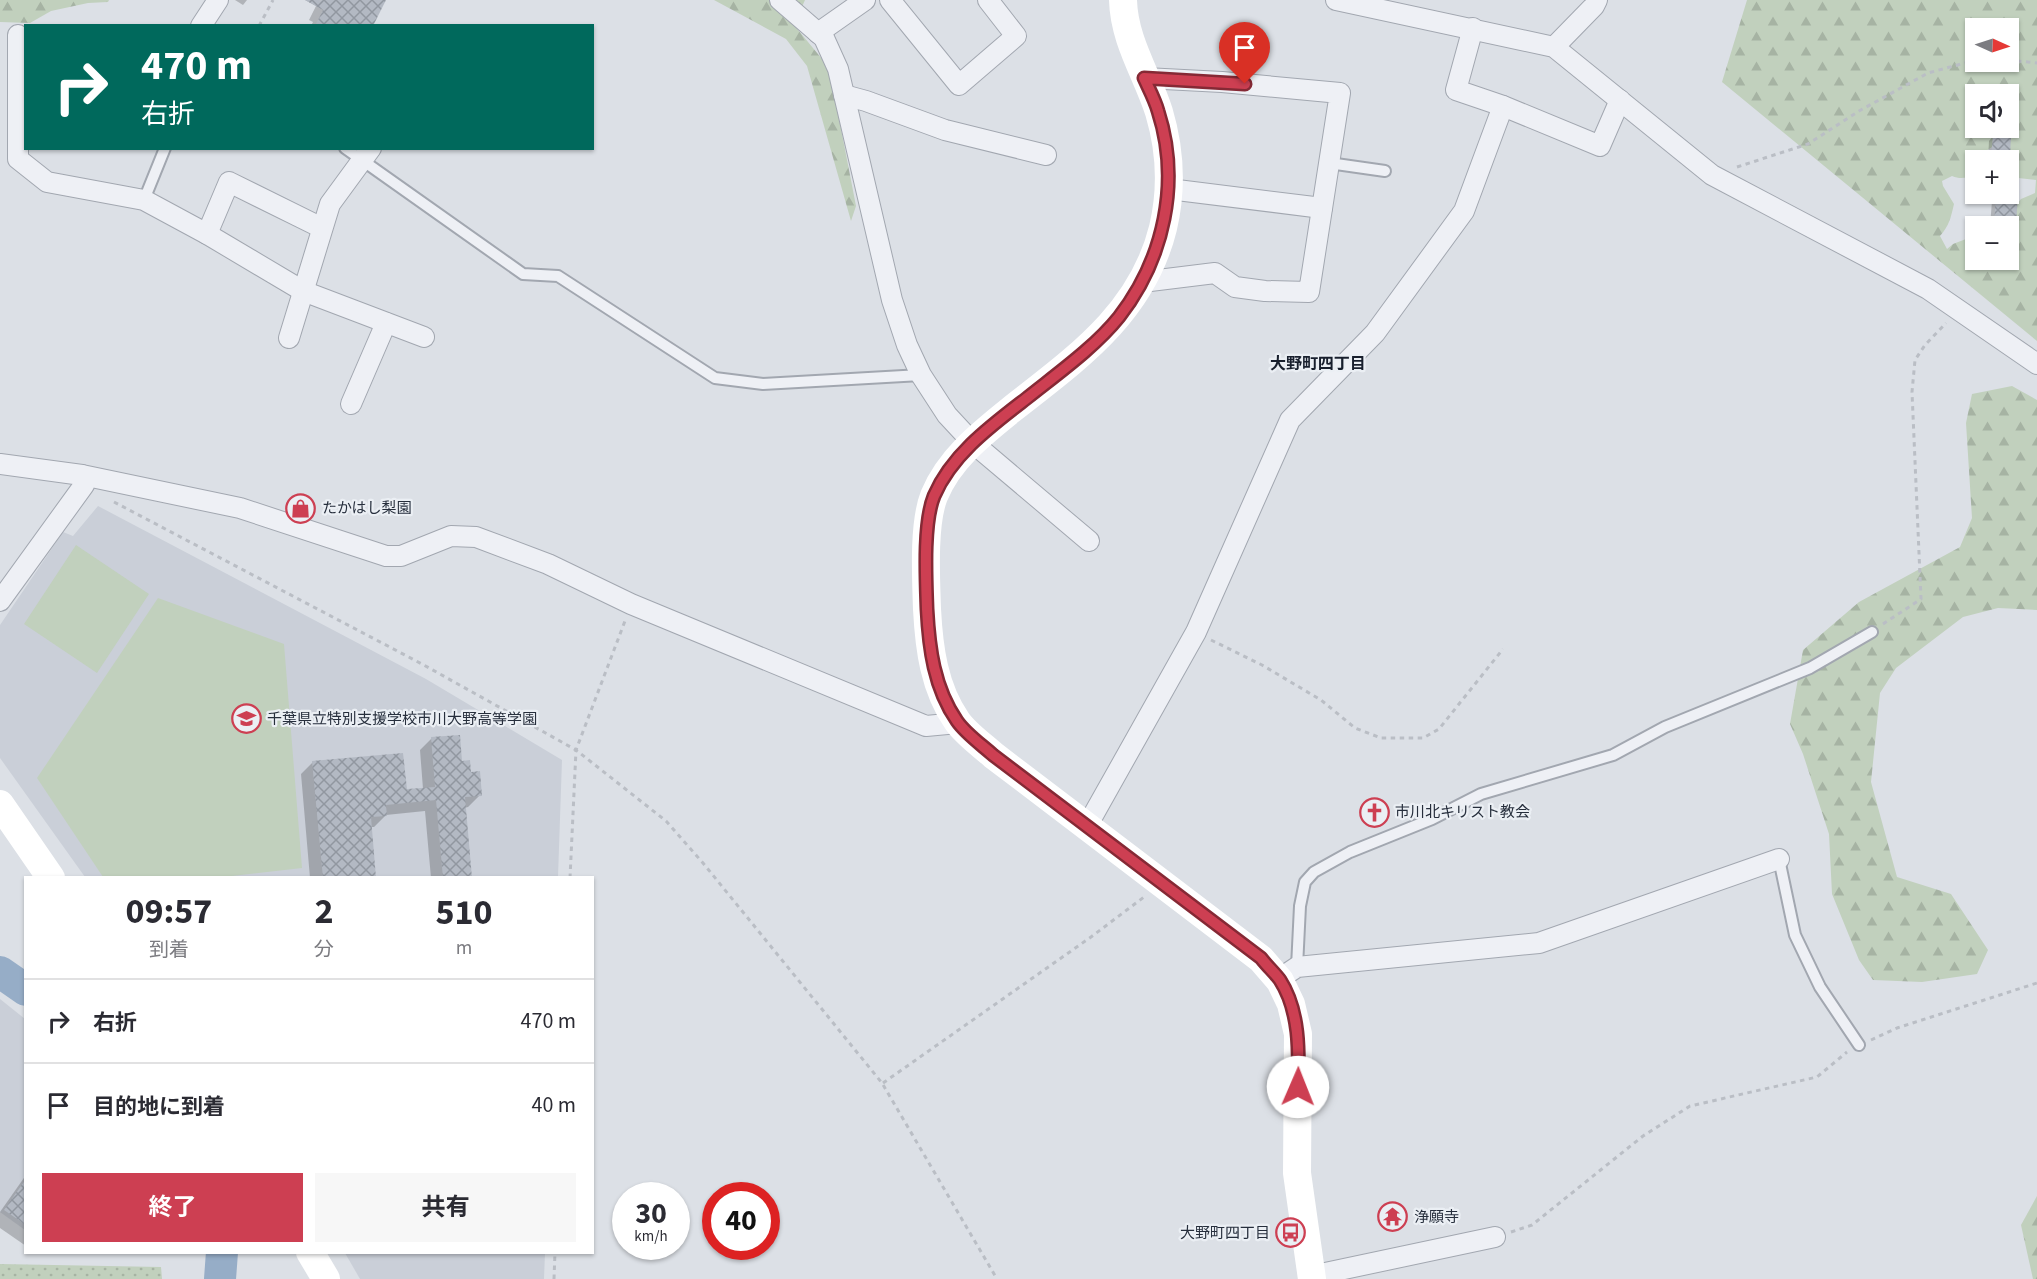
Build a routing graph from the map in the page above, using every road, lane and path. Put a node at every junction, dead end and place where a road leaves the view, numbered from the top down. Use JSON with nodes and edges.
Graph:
{"nodes":[{"id":1,"x":218,"y":0,"type":"edge"},
{"id":2,"x":273,"y":0,"type":"edge"},
{"id":3,"x":780,"y":0,"type":"edge"},
{"id":4,"x":865,"y":0,"type":"edge"},
{"id":5,"x":890,"y":0,"type":"edge"},
{"id":6,"x":988,"y":0,"type":"edge"},
{"id":7,"x":1123,"y":0,"type":"edge"},
{"id":8,"x":1336,"y":0,"type":"edge"},
{"id":9,"x":1597,"y":0,"type":"edge"},
{"id":10,"x":1405,"y":7,"type":"edge"},
{"id":11,"x":202,"y":24,"type":"edge"},
{"id":12,"x":260,"y":24,"type":"edge"},
{"id":13,"x":1473,"y":28,"type":"junction"},
{"id":14,"x":818,"y":33,"type":"junction"},
{"id":15,"x":18,"y":35,"type":"dead end"},
{"id":16,"x":1554,"y":47,"type":"junction"},
{"id":17,"x":2019,"y":61,"type":"edge"},
{"id":18,"x":1965,"y":63,"type":"edge"},
{"id":19,"x":2037,"y":63,"type":"edge"},
{"id":20,"x":1144,"y":78,"type":"junction"},
{"id":21,"x":844,"y":95,"type":"junction"},
{"id":22,"x":1620,"y":100,"type":"junction"},
{"id":23,"x":1503,"y":106,"type":"junction"},
{"id":24,"x":164,"y":150,"type":"edge"},
{"id":25,"x":366,"y":154,"type":"edge"},
{"id":26,"x":1046,"y":155,"type":"dead end"},
{"id":27,"x":1329,"y":163,"type":"junction"},
{"id":28,"x":1385,"y":171,"type":"dead end"},
{"id":29,"x":1712,"y":175,"type":"junction"},
{"id":30,"x":1169,"y":189,"type":"junction"},
{"id":31,"x":144,"y":200,"type":"junction"},
{"id":32,"x":1322,"y":208,"type":"junction"},
{"id":33,"x":322,"y":228,"type":"junction"},
{"id":34,"x":207,"y":234,"type":"junction"},
{"id":35,"x":1142,"y":282,"type":"junction"},
{"id":36,"x":303,"y":291,"type":"junction"},
{"id":37,"x":1958,"y":310,"type":"junction"},
{"id":38,"x":386,"y":323,"type":"junction"},
{"id":39,"x":424,"y":337,"type":"dead end"},
{"id":40,"x":289,"y":338,"type":"dead end"},
{"id":41,"x":2037,"y":364,"type":"edge"},
{"id":42,"x":921,"y":375,"type":"junction"},
{"id":43,"x":351,"y":404,"type":"dead end"},
{"id":44,"x":972,"y":443,"type":"junction"},
{"id":45,"x":0,"y":464,"type":"edge"},
{"id":46,"x":82,"y":475,"type":"junction"},
{"id":47,"x":113,"y":502,"type":"dead end"},
{"id":48,"x":1089,"y":542,"type":"dead end"},
{"id":49,"x":0,"y":601,"type":"edge"},
{"id":50,"x":632,"y":604,"type":"junction"},
{"id":51,"x":1196,"y":632,"type":"junction"},
{"id":52,"x":1872,"y":632,"type":"joint"},
{"id":53,"x":1503,"y":649,"type":"dead end"},
{"id":54,"x":958,"y":723,"type":"junction"},
{"id":55,"x":576,"y":750,"type":"junction"},
{"id":56,"x":0,"y":804,"type":"edge"},
{"id":57,"x":1086,"y":826,"type":"junction"},
{"id":58,"x":1779,"y":859,"type":"joint"},
{"id":59,"x":50,"y":876,"type":"edge"},
{"id":60,"x":570,"y":876,"type":"edge"},
{"id":61,"x":1162,"y":883,"type":"junction"},
{"id":62,"x":1288,"y":973,"type":"junction"},
{"id":63,"x":2037,"y":983,"type":"edge"},
{"id":64,"x":1859,"y":1045,"type":"junction"},
{"id":65,"x":882,"y":1083,"type":"junction"},
{"id":66,"x":1495,"y":1237,"type":"joint"},
{"id":67,"x":311,"y":1254,"type":"edge"},
{"id":68,"x":555,"y":1254,"type":"edge"},
{"id":69,"x":1311,"y":1278,"type":"edge"},
{"id":70,"x":326,"y":1279,"type":"edge"},
{"id":71,"x":554,"y":1279,"type":"edge"},
{"id":72,"x":997,"y":1279,"type":"edge"}],
"edges":[{"from":1,"to":11,"type":"street"},
{"from":2,"to":12,"type":"path"},
{"from":3,"to":14,"type":"street"},
{"from":4,"to":14,"type":"street"},
{"from":5,"to":6,"type":"street"},
{"from":7,"to":20,"type":"street"},
{"from":8,"to":10,"type":"street"},
{"from":9,"to":16,"type":"street"},
{"from":10,"to":13,"type":"street"},
{"from":13,"to":16,"type":"street"},
{"from":13,"to":23,"type":"street"},
{"from":14,"to":21,"type":"street"},
{"from":15,"to":31,"type":"street"},
{"from":16,"to":22,"type":"street"},
{"from":17,"to":19,"type":"path"},
{"from":18,"to":29,"type":"path"},
{"from":20,"to":27,"type":"street"},
{"from":20,"to":30,"type":"street"},
{"from":21,"to":26,"type":"street"},
{"from":21,"to":42,"type":"street"},
{"from":22,"to":23,"type":"street"},
{"from":22,"to":29,"type":"street"},
{"from":23,"to":51,"type":"street"},
{"from":24,"to":31,"type":"lane"},
{"from":25,"to":33,"type":"street"},
{"from":25,"to":42,"type":"lane"},
{"from":27,"to":28,"type":"lane"},
{"from":27,"to":32,"type":"street"},
{"from":29,"to":37,"type":"street"},
{"from":30,"to":32,"type":"street"},
{"from":30,"to":35,"type":"street"},
{"from":31,"to":34,"type":"street"},
{"from":32,"to":35,"type":"street"},
{"from":33,"to":34,"type":"street"},
{"from":33,"to":36,"type":"street"},
{"from":34,"to":36,"type":"street"},
{"from":35,"to":44,"type":"street"},
{"from":36,"to":38,"type":"street"},
{"from":36,"to":40,"type":"street"},
{"from":37,"to":41,"type":"street"},
{"from":37,"to":52,"type":"path"},
{"from":38,"to":39,"type":"street"},
{"from":38,"to":43,"type":"street"},
{"from":42,"to":44,"type":"street"},
{"from":44,"to":48,"type":"street"},
{"from":44,"to":54,"type":"street"},
{"from":45,"to":46,"type":"street"},
{"from":46,"to":49,"type":"street"},
{"from":46,"to":50,"type":"street"},
{"from":47,"to":55,"type":"path"},
{"from":50,"to":54,"type":"street"},
{"from":50,"to":55,"type":"path"},
{"from":51,"to":53,"type":"path"},
{"from":51,"to":57,"type":"street"},
{"from":52,"to":62,"type":"lane"},
{"from":54,"to":57,"type":"street"},
{"from":55,"to":60,"type":"path"},
{"from":55,"to":65,"type":"path"},
{"from":56,"to":59,"type":"street"},
{"from":57,"to":61,"type":"street"},
{"from":58,"to":62,"type":"street"},
{"from":58,"to":64,"type":"lane"},
{"from":61,"to":62,"type":"street"},
{"from":61,"to":65,"type":"path"},
{"from":62,"to":69,"type":"street"},
{"from":63,"to":64,"type":"path"},
{"from":64,"to":66,"type":"path"},
{"from":65,"to":72,"type":"path"},
{"from":66,"to":69,"type":"street"},
{"from":67,"to":70,"type":"street"},
{"from":68,"to":71,"type":"path"}]}
